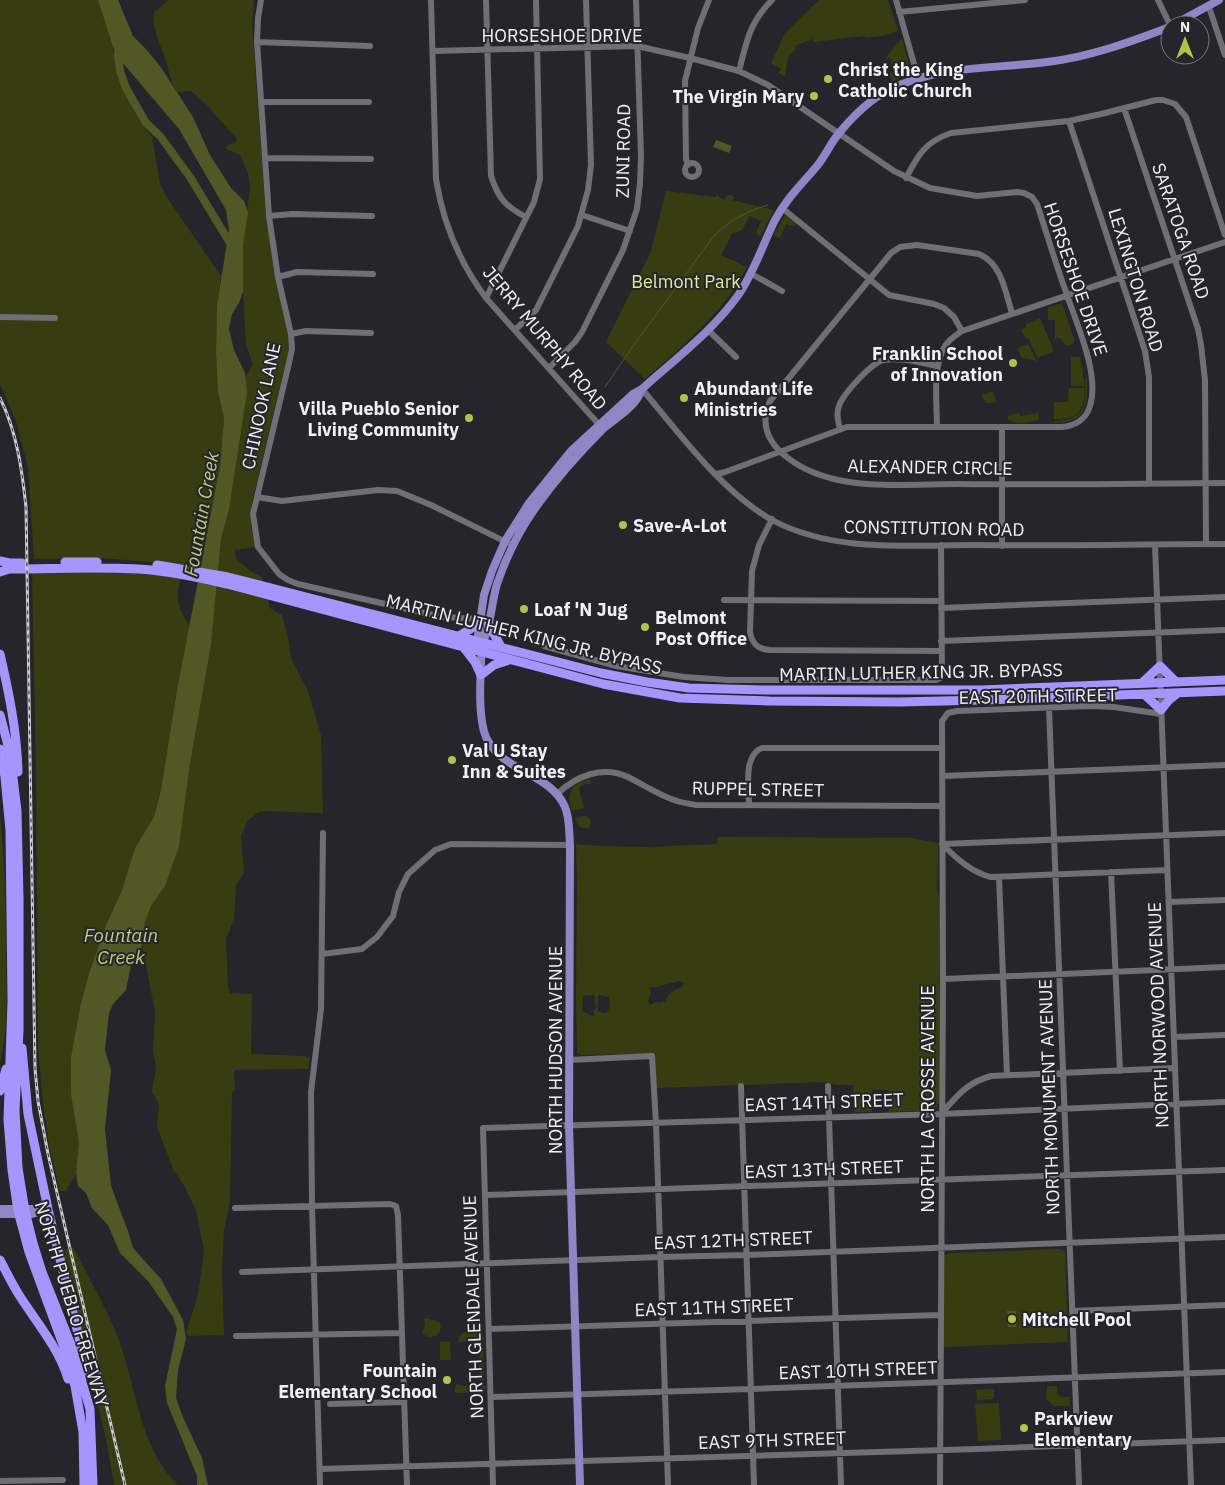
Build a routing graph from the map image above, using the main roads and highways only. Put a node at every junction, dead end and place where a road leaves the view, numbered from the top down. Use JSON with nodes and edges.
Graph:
{"nodes":[{"id":1,"x":1219,"y":0,"type":"edge"},
{"id":2,"x":1193,"y":15,"type":"edge"},
{"id":3,"x":1160,"y":30,"type":"edge"},
{"id":4,"x":4,"y":565,"type":"edge"},
{"id":5,"x":228,"y":581,"type":"junction"},
{"id":6,"x":484,"y":621,"type":"junction"},
{"id":7,"x":459,"y":636,"type":"junction"},
{"id":8,"x":482,"y":642,"type":"junction"},
{"id":9,"x":501,"y":647,"type":"junction"},
{"id":10,"x":464,"y":648,"type":"junction"},
{"id":11,"x":481,"y":653,"type":"junction"},
{"id":12,"x":0,"y":654,"type":"edge"},
{"id":13,"x":509,"y":660,"type":"junction"},
{"id":14,"x":481,"y":675,"type":"junction"},
{"id":15,"x":1225,"y":680,"type":"edge"},
{"id":16,"x":1176,"y":682,"type":"junction"},
{"id":17,"x":1142,"y":684,"type":"junction"},
{"id":18,"x":1225,"y":684,"type":"edge"},
{"id":19,"x":1160,"y":688,"type":"junction"},
{"id":20,"x":1225,"y":691,"type":"edge"},
{"id":21,"x":1178,"y":693,"type":"junction"},
{"id":22,"x":1145,"y":694,"type":"junction"},
{"id":23,"x":1075,"y":697,"type":"junction"},
{"id":24,"x":0,"y":714,"type":"edge"},
{"id":25,"x":0,"y":749,"type":"edge"},
{"id":26,"x":0,"y":778,"type":"edge"},
{"id":27,"x":9,"y":803,"type":"junction"},
{"id":28,"x":17,"y":811,"type":"junction"},
{"id":29,"x":19,"y":1030,"type":"junction"},
{"id":30,"x":10,"y":1054,"type":"junction"},
{"id":31,"x":0,"y":1091,"type":"edge"},
{"id":32,"x":18,"y":1192,"type":"junction"},
{"id":33,"x":0,"y":1209,"type":"edge"},
{"id":34,"x":48,"y":1209,"type":"junction"},
{"id":35,"x":0,"y":1214,"type":"edge"},
{"id":36,"x":26,"y":1228,"type":"junction"},
{"id":37,"x":0,"y":1260,"type":"edge"},
{"id":38,"x":90,"y":1409,"type":"junction"},
{"id":39,"x":82,"y":1423,"type":"junction"},
{"id":40,"x":84,"y":1485,"type":"edge"},
{"id":41,"x":93,"y":1485,"type":"edge"},
{"id":42,"x":580,"y":1485,"type":"edge"}],
"edges":[{"from":1,"to":2,"type":"main road"},
{"from":3,"to":6,"type":"main road"},
{"from":4,"to":5,"type":"highway","name":"MARTIN LUTHER KING JR. BYPASS"},
{"from":5,"to":7,"type":"highway","name":"MARTIN LUTHER KING JR. BYPASS"},
{"from":5,"to":10,"type":"highway","name":"MARTIN LUTHER KING JR. BYPASS"},
{"from":6,"to":7,"type":"highway"},
{"from":6,"to":8,"type":"main road"},
{"from":6,"to":9,"type":"highway"},
{"from":7,"to":8,"type":"highway","name":"MARTIN LUTHER KING JR. BYPASS"},
{"from":8,"to":9,"type":"highway","name":"MARTIN LUTHER KING JR. BYPASS"},
{"from":8,"to":11,"type":"main road"},
{"from":9,"to":17,"type":"highway","name":"MARTIN LUTHER KING JR. BYPASS"},
{"from":10,"to":11,"type":"highway","name":"MARTIN LUTHER KING JR. BYPASS"},
{"from":10,"to":14,"type":"highway"},
{"from":11,"to":13,"type":"highway","name":"MARTIN LUTHER KING JR. BYPASS"},
{"from":11,"to":14,"type":"main road"},
{"from":12,"to":28,"type":"highway"},
{"from":13,"to":14,"type":"highway"},
{"from":13,"to":23,"type":"highway","name":"MARTIN LUTHER KING JR. BYPASS"},
{"from":14,"to":42,"type":"main road","name":"NORTH HUDSON AVENUE"},
{"from":15,"to":16,"type":"highway","name":"MARTIN LUTHER KING JR. BYPASS"},
{"from":16,"to":17,"type":"highway"},
{"from":16,"to":19,"type":"highway","name":"MARTIN LUTHER KING JR. BYPASS"},
{"from":17,"to":19,"type":"highway","name":"MARTIN LUTHER KING JR. BYPASS"},
{"from":18,"to":19,"type":"highway"},
{"from":19,"to":21,"type":"highway","name":"MARTIN LUTHER KING JR. BYPASS"},
{"from":19,"to":22,"type":"highway","name":"MARTIN LUTHER KING JR. BYPASS"},
{"from":19,"to":23,"type":"highway"},
{"from":20,"to":21,"type":"highway","name":"MARTIN LUTHER KING JR. BYPASS"},
{"from":21,"to":22,"type":"highway"},
{"from":22,"to":23,"type":"highway","name":"MARTIN LUTHER KING JR. BYPASS"},
{"from":24,"to":28,"type":"highway","name":"NORTH PUEBLO FREEWAY"},
{"from":25,"to":27,"type":"highway","name":"NORTH PUEBLO FREEWAY"},
{"from":26,"to":27,"type":"highway"},
{"from":27,"to":30,"type":"highway","name":"NORTH PUEBLO FREEWAY"},
{"from":28,"to":29,"type":"highway","name":"NORTH PUEBLO FREEWAY"},
{"from":29,"to":32,"type":"highway","name":"NORTH PUEBLO FREEWAY"},
{"from":29,"to":34,"type":"highway"},
{"from":30,"to":31,"type":"highway"},
{"from":30,"to":32,"type":"highway","name":"NORTH PUEBLO FREEWAY"},
{"from":32,"to":36,"type":"highway","name":"NORTH PUEBLO FREEWAY"},
{"from":33,"to":34,"type":"main road"},
{"from":34,"to":35,"type":"main road"},
{"from":34,"to":38,"type":"highway"},
{"from":36,"to":38,"type":"highway","name":"NORTH PUEBLO FREEWAY"},
{"from":36,"to":39,"type":"highway","name":"NORTH PUEBLO FREEWAY"},
{"from":37,"to":39,"type":"highway"},
{"from":38,"to":41,"type":"highway","name":"NORTH PUEBLO FREEWAY"},
{"from":39,"to":40,"type":"highway","name":"NORTH PUEBLO FREEWAY"}]}
